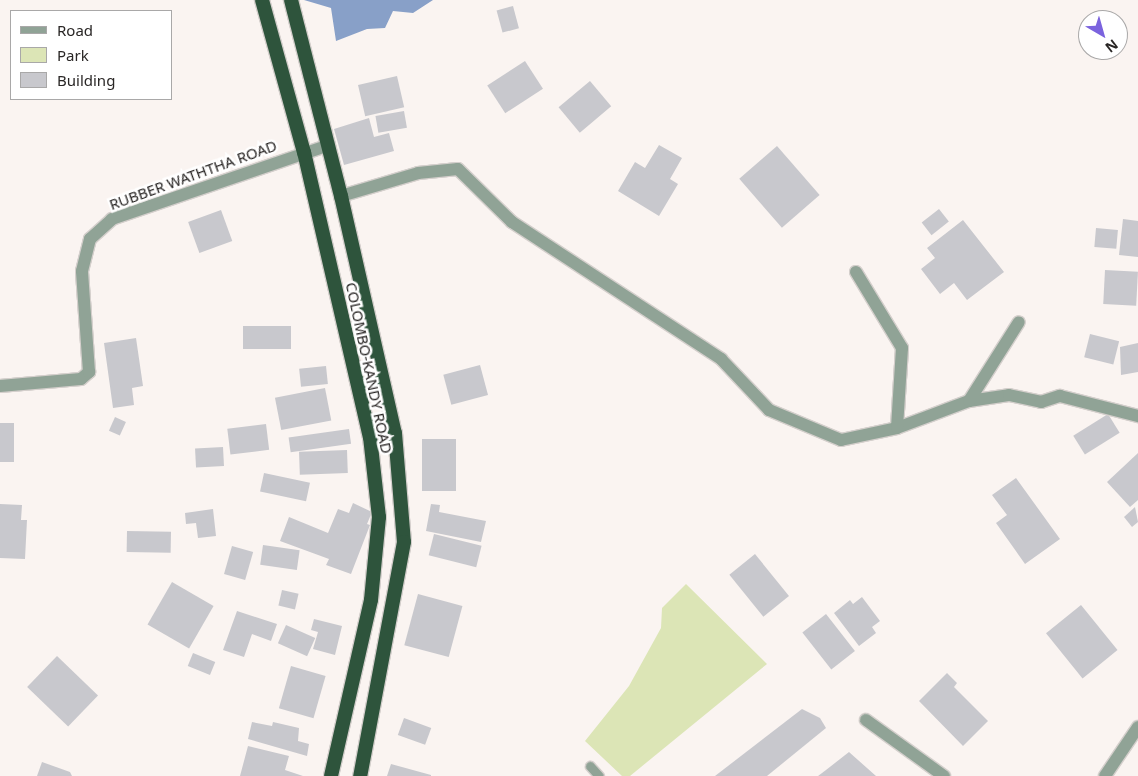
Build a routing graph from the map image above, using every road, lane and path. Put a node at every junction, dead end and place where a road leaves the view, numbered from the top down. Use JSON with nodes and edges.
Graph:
{"nodes":[{"id":1,"x":262,"y":0,"type":"edge"},
{"id":2,"x":291,"y":0,"type":"edge"},
{"id":3,"x":327,"y":146,"type":"junction"},
{"id":4,"x":304,"y":152,"type":"junction"},
{"id":5,"x":341,"y":196,"type":"junction"},
{"id":6,"x":856,"y":272,"type":"dead end"},
{"id":7,"x":1019,"y":322,"type":"dead end"},
{"id":8,"x":0,"y":386,"type":"edge"},
{"id":9,"x":969,"y":401,"type":"junction"},
{"id":10,"x":1138,"y":416,"type":"edge"},
{"id":11,"x":897,"y":428,"type":"junction"},
{"id":12,"x":866,"y":720,"type":"dead end"},
{"id":13,"x":1138,"y":727,"type":"edge"},
{"id":14,"x":590,"y":766,"type":"dead end"},
{"id":15,"x":331,"y":776,"type":"edge"},
{"id":16,"x":360,"y":776,"type":"edge"},
{"id":17,"x":599,"y":776,"type":"edge"},
{"id":18,"x":944,"y":776,"type":"edge"},
{"id":19,"x":1105,"y":776,"type":"edge"}],
"edges":[{"from":1,"to":4,"type":"highway","name":"COLOMBO-KANDY ROAD"},
{"from":2,"to":3,"type":"highway","name":"COLOMBO-KANDY ROAD"},
{"from":3,"to":4,"type":"street","name":"RUBBER WATHTHA ROAD"},
{"from":3,"to":5,"type":"highway","name":"COLOMBO-KANDY ROAD"},
{"from":4,"to":8,"type":"street","name":"RUBBER WATHTHA ROAD"},
{"from":4,"to":15,"type":"highway","name":"COLOMBO-KANDY ROAD"},
{"from":5,"to":11,"type":"street"},
{"from":5,"to":16,"type":"highway","name":"COLOMBO-KANDY ROAD"},
{"from":6,"to":11,"type":"street"},
{"from":7,"to":9,"type":"street"},
{"from":9,"to":10,"type":"street"},
{"from":9,"to":11,"type":"street"},
{"from":12,"to":18,"type":"street"},
{"from":13,"to":19,"type":"street"},
{"from":14,"to":17,"type":"lane"}]}
